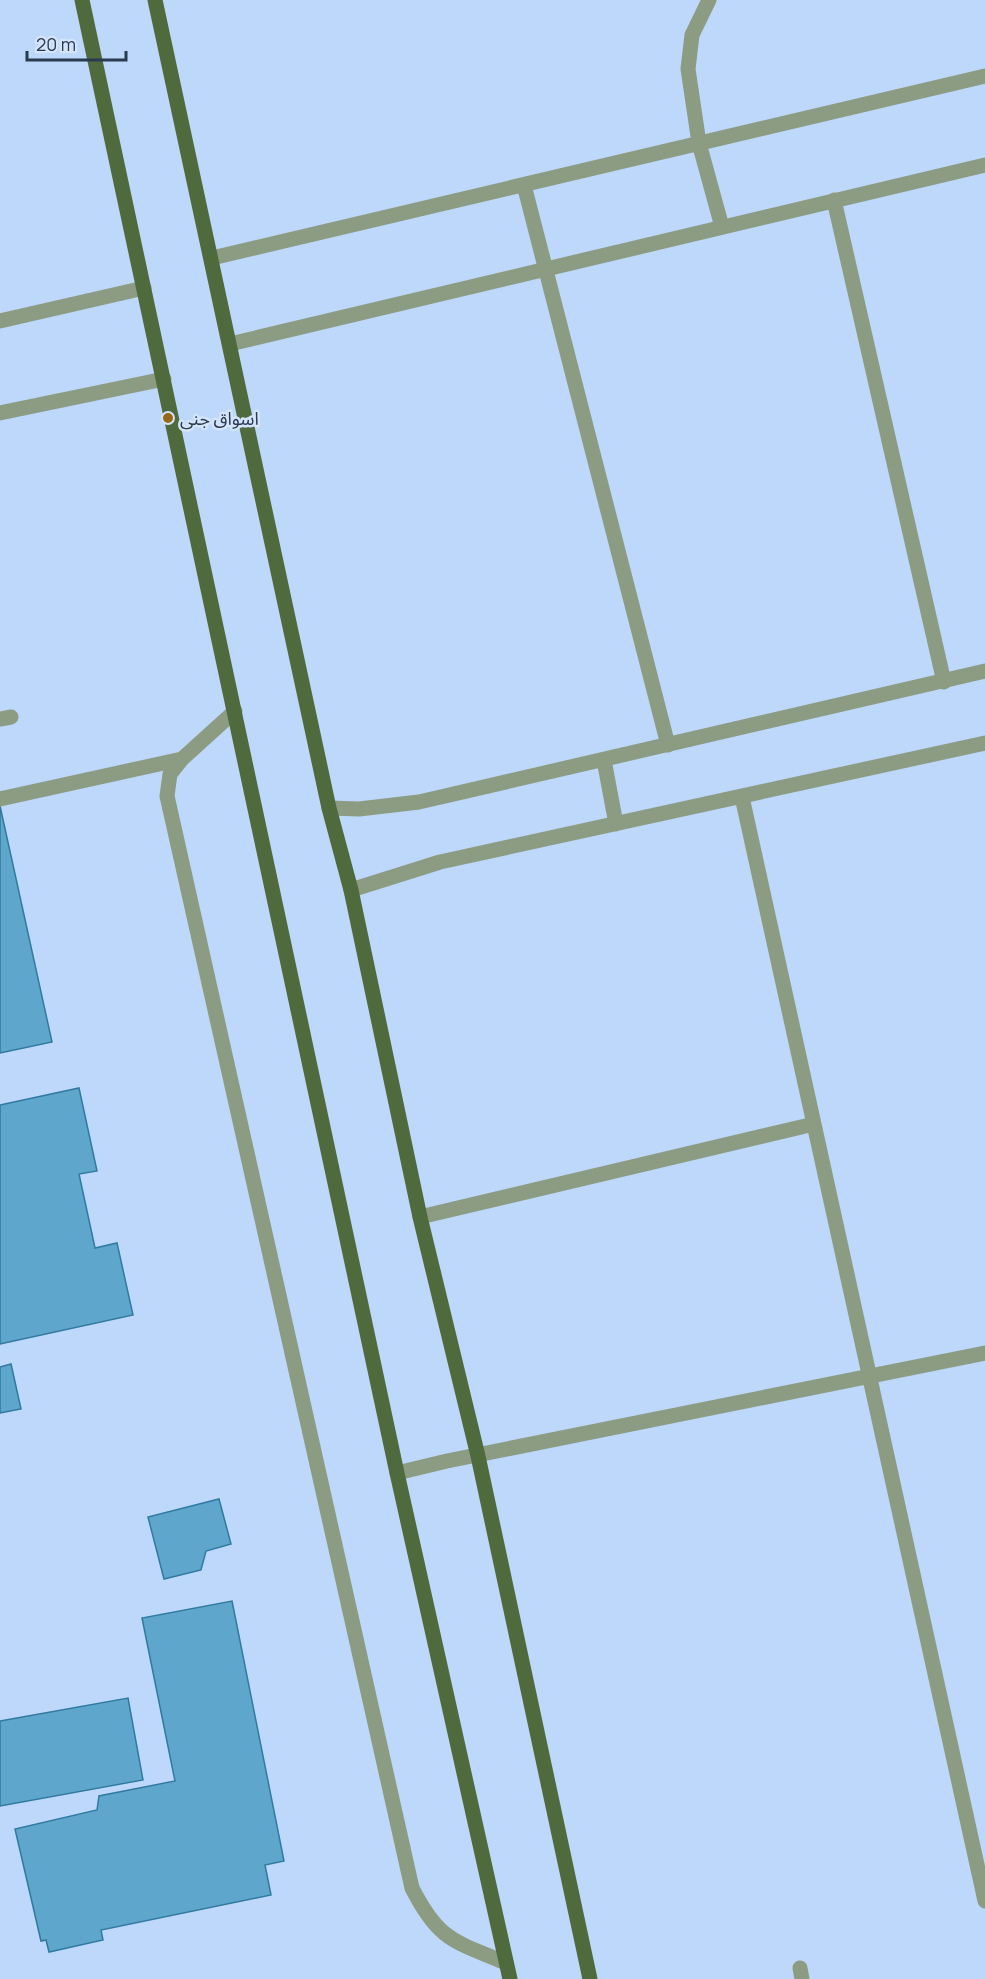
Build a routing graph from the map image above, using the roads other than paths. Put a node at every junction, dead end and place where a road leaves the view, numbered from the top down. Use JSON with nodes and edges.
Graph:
{"nodes":[{"id":1,"x":82,"y":0,"type":"edge"},
{"id":2,"x":155,"y":0,"type":"edge"},
{"id":3,"x":709,"y":0,"type":"edge"},
{"id":4,"x":985,"y":76,"type":"edge"},
{"id":5,"x":699,"y":143,"type":"junction"},
{"id":6,"x":985,"y":165,"type":"edge"},
{"id":7,"x":524,"y":185,"type":"junction"},
{"id":8,"x":834,"y":200,"type":"junction"},
{"id":9,"x":722,"y":227,"type":"junction"},
{"id":10,"x":212,"y":258,"type":"junction"},
{"id":11,"x":546,"y":269,"type":"junction"},
{"id":12,"x":144,"y":288,"type":"junction"},
{"id":13,"x":0,"y":321,"type":"edge"},
{"id":14,"x":230,"y":344,"type":"junction"},
{"id":15,"x":164,"y":379,"type":"junction"},
{"id":16,"x":0,"y":413,"type":"edge"},
{"id":17,"x":985,"y":671,"type":"edge"},
{"id":18,"x":944,"y":682,"type":"junction"},
{"id":19,"x":235,"y":711,"type":"junction"},
{"id":20,"x":985,"y":743,"type":"edge"},
{"id":21,"x":668,"y":745,"type":"junction"},
{"id":22,"x":182,"y":759,"type":"junction"},
{"id":23,"x":604,"y":760,"type":"junction"},
{"id":24,"x":742,"y":796,"type":"junction"},
{"id":25,"x":0,"y":799,"type":"edge"},
{"id":26,"x":329,"y":808,"type":"junction"},
{"id":27,"x":616,"y":824,"type":"junction"},
{"id":28,"x":351,"y":890,"type":"junction"},
{"id":29,"x":814,"y":1124,"type":"junction"},
{"id":30,"x":420,"y":1217,"type":"junction"},
{"id":31,"x":985,"y":1353,"type":"edge"},
{"id":32,"x":870,"y":1376,"type":"junction"},
{"id":33,"x":478,"y":1456,"type":"junction"},
{"id":34,"x":397,"y":1473,"type":"junction"},
{"id":35,"x":985,"y":1901,"type":"edge"},
{"id":36,"x":506,"y":1963,"type":"junction"},
{"id":37,"x":510,"y":1979,"type":"edge"},
{"id":38,"x":590,"y":1979,"type":"edge"}],
"edges":[{"from":1,"to":12,"type":"main road"},
{"from":2,"to":10,"type":"main road"},
{"from":3,"to":5,"type":"street"},
{"from":4,"to":5,"type":"street"},
{"from":5,"to":7,"type":"street"},
{"from":5,"to":9,"type":"street"},
{"from":6,"to":8,"type":"street"},
{"from":7,"to":10,"type":"street"},
{"from":7,"to":11,"type":"street"},
{"from":8,"to":9,"type":"street"},
{"from":8,"to":18,"type":"street"},
{"from":9,"to":11,"type":"street"},
{"from":10,"to":14,"type":"main road"},
{"from":11,"to":14,"type":"street"},
{"from":11,"to":21,"type":"street"},
{"from":12,"to":13,"type":"street"},
{"from":12,"to":15,"type":"main road"},
{"from":14,"to":26,"type":"main road"},
{"from":15,"to":16,"type":"street"},
{"from":15,"to":19,"type":"main road"},
{"from":17,"to":18,"type":"street"},
{"from":18,"to":21,"type":"street"},
{"from":19,"to":22,"type":"street"},
{"from":19,"to":34,"type":"main road"},
{"from":20,"to":24,"type":"street"},
{"from":21,"to":23,"type":"street"},
{"from":22,"to":25,"type":"street"},
{"from":22,"to":36,"type":"street"},
{"from":23,"to":26,"type":"street"},
{"from":23,"to":27,"type":"street"},
{"from":24,"to":27,"type":"street"},
{"from":24,"to":29,"type":"street"},
{"from":26,"to":28,"type":"main road"},
{"from":27,"to":28,"type":"street"},
{"from":28,"to":30,"type":"main road"},
{"from":29,"to":30,"type":"street"},
{"from":29,"to":32,"type":"street"},
{"from":30,"to":33,"type":"main road"},
{"from":31,"to":32,"type":"street"},
{"from":32,"to":33,"type":"street"},
{"from":32,"to":35,"type":"street"},
{"from":33,"to":34,"type":"street"},
{"from":33,"to":38,"type":"main road"},
{"from":34,"to":36,"type":"main road"},
{"from":36,"to":37,"type":"main road"}]}
